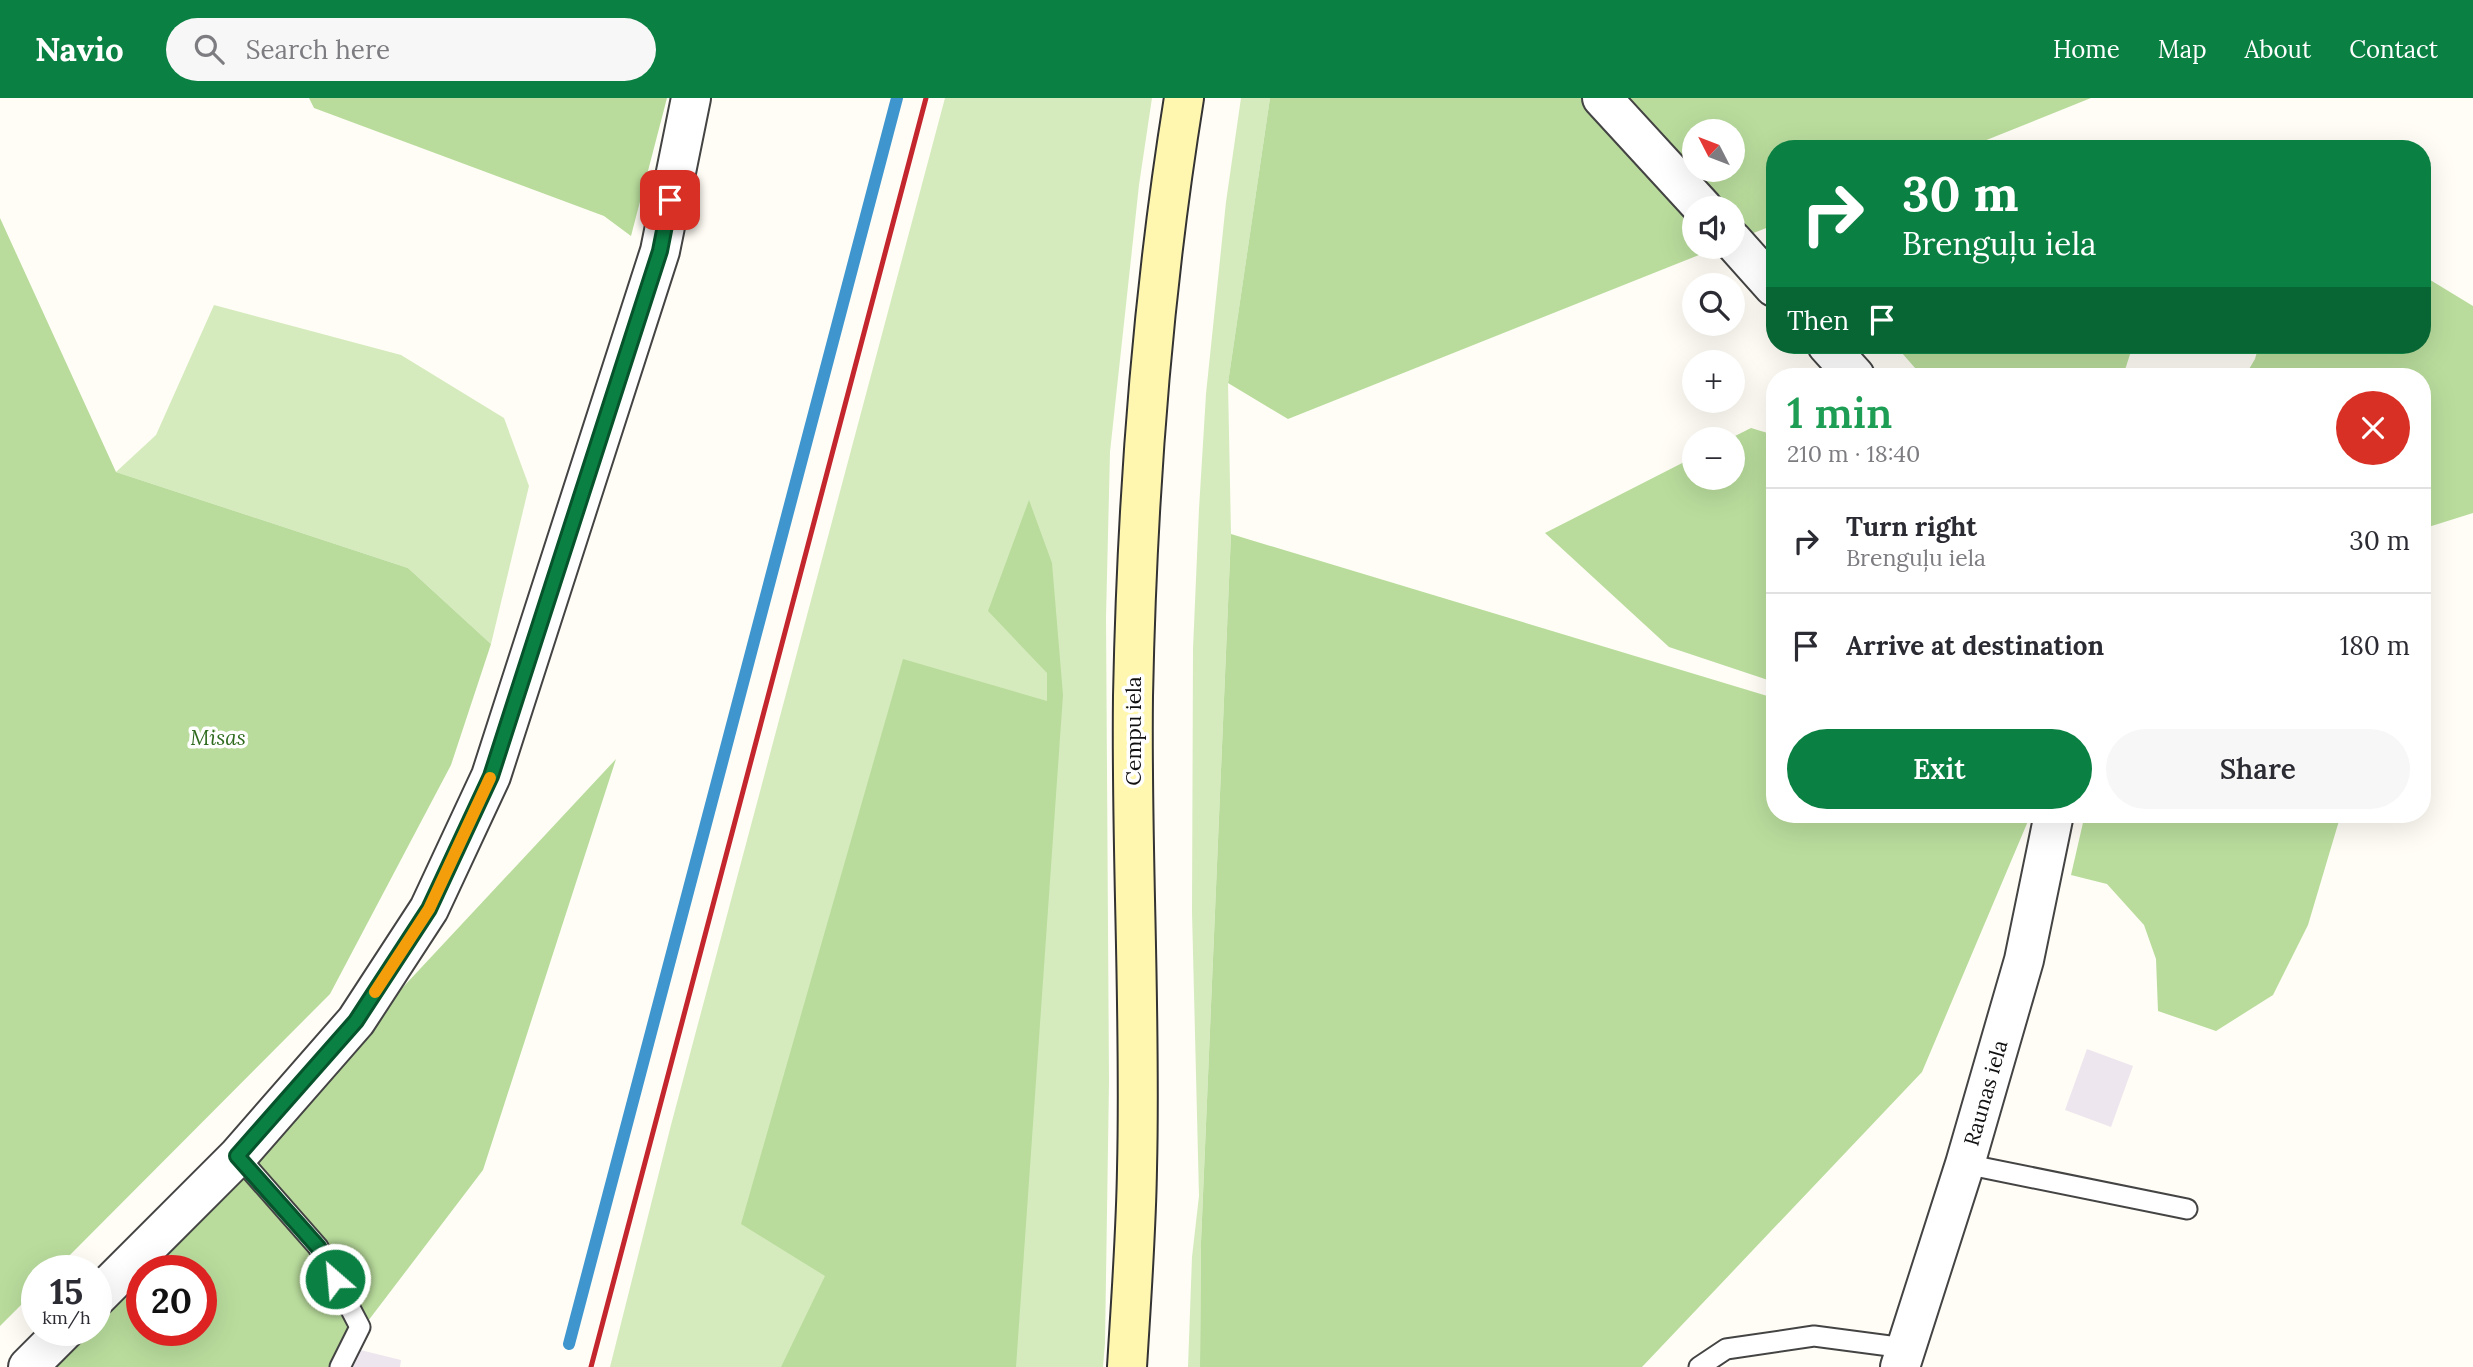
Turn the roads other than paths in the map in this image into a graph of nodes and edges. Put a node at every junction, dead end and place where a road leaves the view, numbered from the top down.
1 (691, 98) edge
2 (1184, 98) edge
3 (1602, 98) edge
4 (1692, 196) edge
5 (1745, 255) edge
6 (1766, 278) edge
7 (1835, 354) edge
8 (1848, 368) edge
9 (2052, 823) edge
10 (237, 1156) junction
11 (1965, 1164) junction
12 (2187, 1209) dead end
13 (112, 1282) edge
14 (49, 1346) edge
15 (1903, 1358) edge
16 (28, 1367) edge
17 (340, 1367) edge
18 (1127, 1367) edge
19 (1699, 1367) edge

1 - 10 street
2 - 18 main road, Cempu iela
3 - 4 street
5 - 6 street
7 - 8 street
9 - 11 street, Raunas iela
10 - 13 street
10 - 17 lane
11 - 12 lane
11 - 15 street, Raunas iela
14 - 16 street
15 - 19 lane

